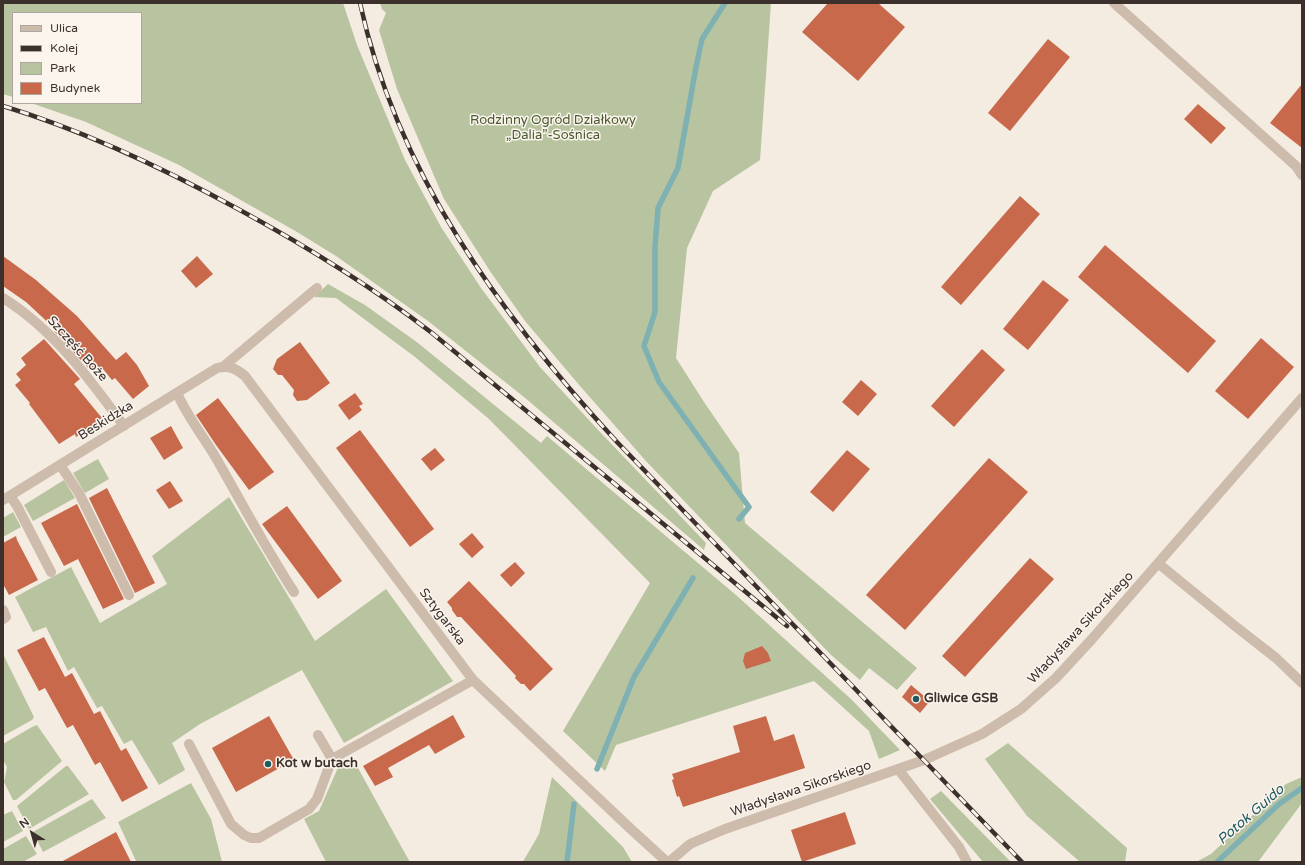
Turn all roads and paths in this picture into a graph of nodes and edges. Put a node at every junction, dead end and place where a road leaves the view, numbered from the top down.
1 (1114, 3) edge
2 (1302, 175) edge
3 (318, 288) dead end
4 (3, 298) edge
5 (224, 366) junction
6 (177, 393) junction
7 (1302, 398) edge
8 (124, 426) junction
9 (60, 465) junction
10 (6, 498) edge
11 (1158, 564) junction
12 (51, 572) dead end
13 (294, 592) dead end
14 (129, 595) dead end
15 (3, 610) edge
16 (3, 619) edge
17 (473, 680) junction
18 (1302, 683) edge
19 (318, 735) dead end
20 (189, 744) dead end
21 (332, 759) junction
22 (898, 769) junction
23 (668, 862) edge
24 (967, 862) edge

1 - 2 street
3 - 5 street, Beskidzka
4 - 8 street, Szczęść Boże
5 - 6 street, Beskidzka
5 - 17 street, Sztygarska
6 - 8 street, Beskidzka
6 - 13 street
7 - 11 street, Władysława Sikorskiego
8 - 9 street, Beskidzka
9 - 10 street, Beskidzka
9 - 14 street
10 - 12 street
11 - 18 street
11 - 22 street, Władysława Sikorskiego
15 - 16 street
17 - 21 street
17 - 23 street, Sztygarska
19 - 21 street
20 - 21 street
22 - 23 street, Władysława Sikorskiego
22 - 24 street

